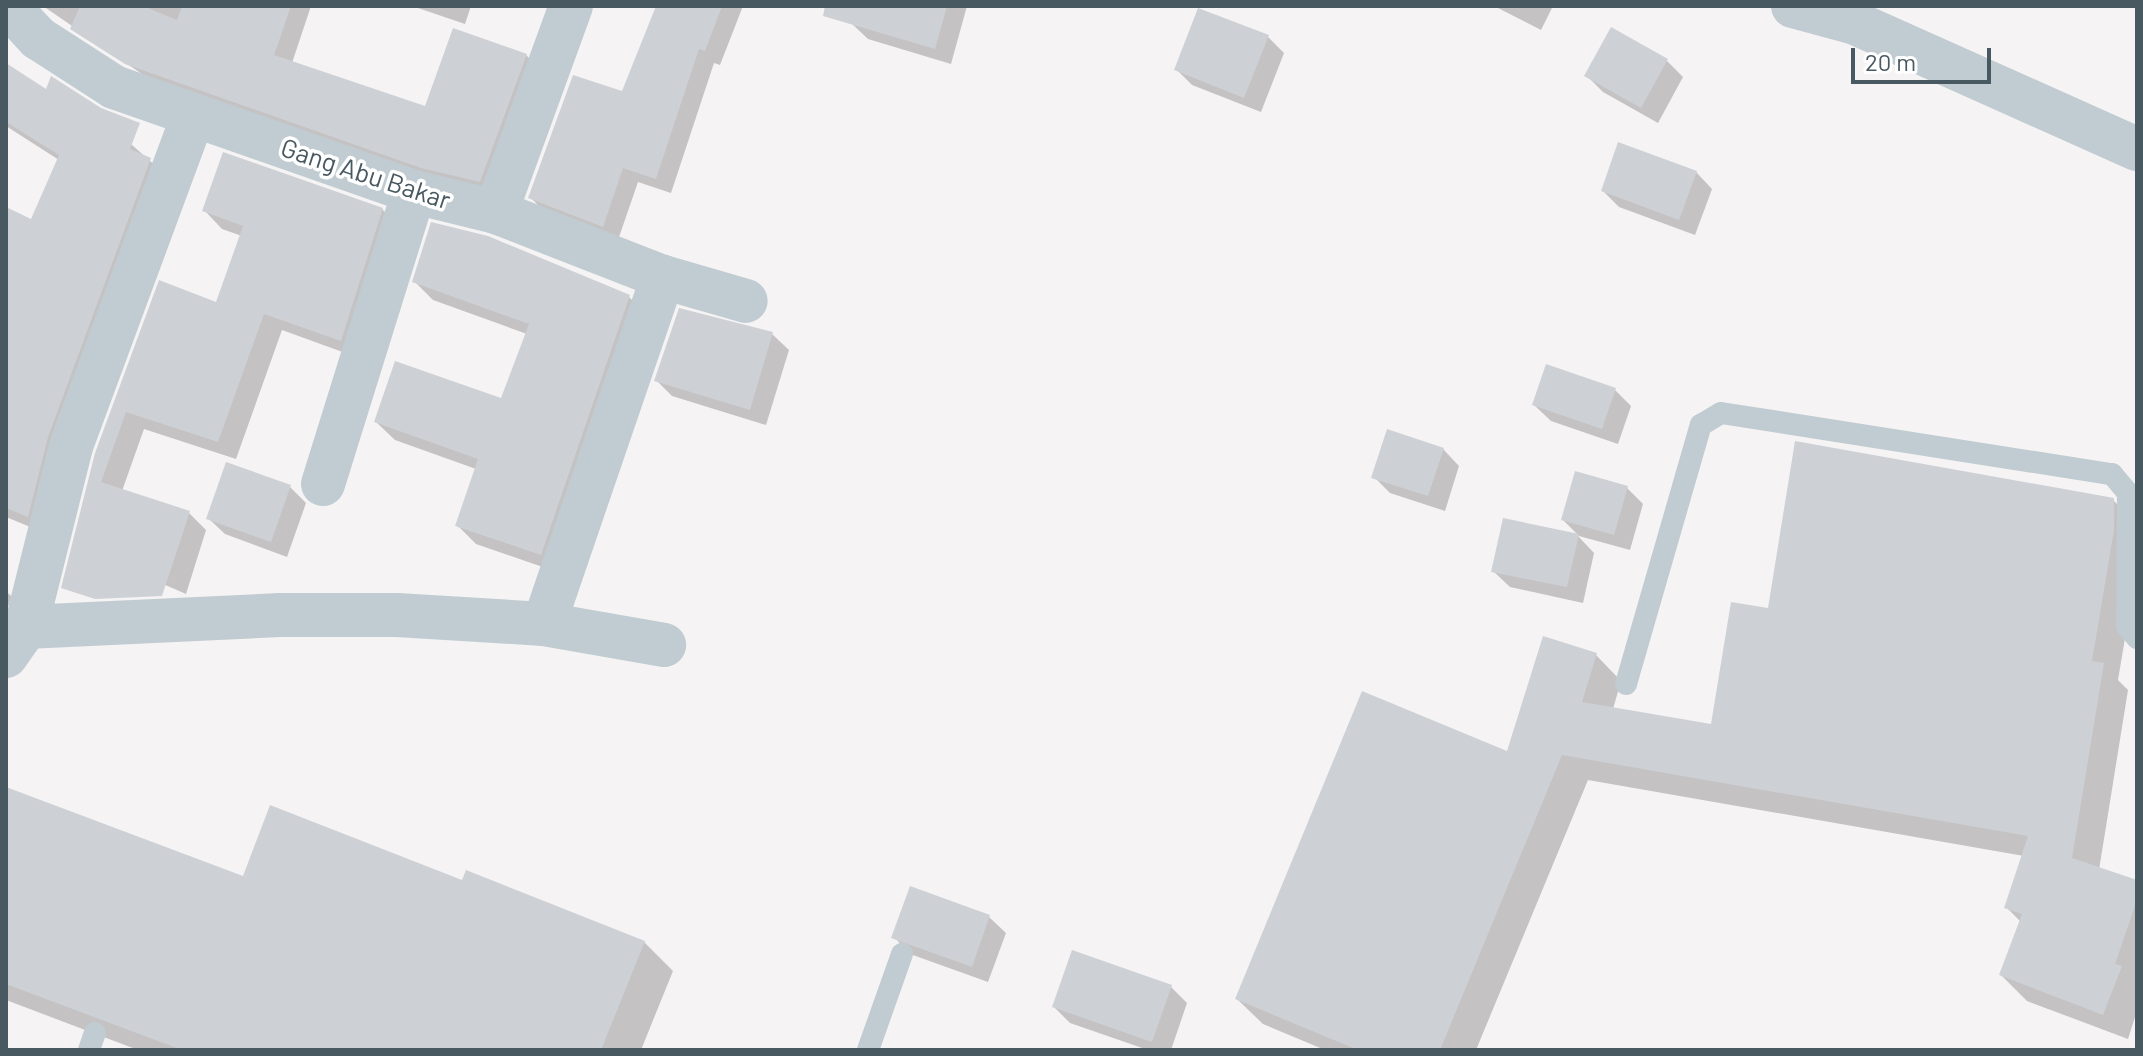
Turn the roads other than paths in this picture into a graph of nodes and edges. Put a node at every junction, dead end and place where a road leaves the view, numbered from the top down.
1 (8, 6) edge
2 (571, 6) edge
3 (1793, 6) edge
4 (44, 22) edge
5 (193, 117) junction
6 (2137, 149) edge
7 (414, 192) junction
8 (496, 212) junction
9 (663, 277) junction
10 (746, 301) dead end
11 (323, 484) dead end
12 (544, 624) junction
13 (2137, 638) edge
14 (16, 641) edge
15 (664, 645) dead end
16 (1626, 684) dead end
17 (902, 954) dead end
18 (868, 1050) edge

1 - 4 street, Gang Abu Bakar
2 - 8 street
3 - 6 street
4 - 5 street, Gang Abu Bakar
5 - 7 street, Gang Abu Bakar
5 - 14 street
7 - 8 street, Gang Abu Bakar
7 - 11 street
8 - 9 street, Gang Abu Bakar
9 - 10 street, Gang Abu Bakar
9 - 12 street
12 - 14 street
12 - 15 street
13 - 16 lane
17 - 18 lane

